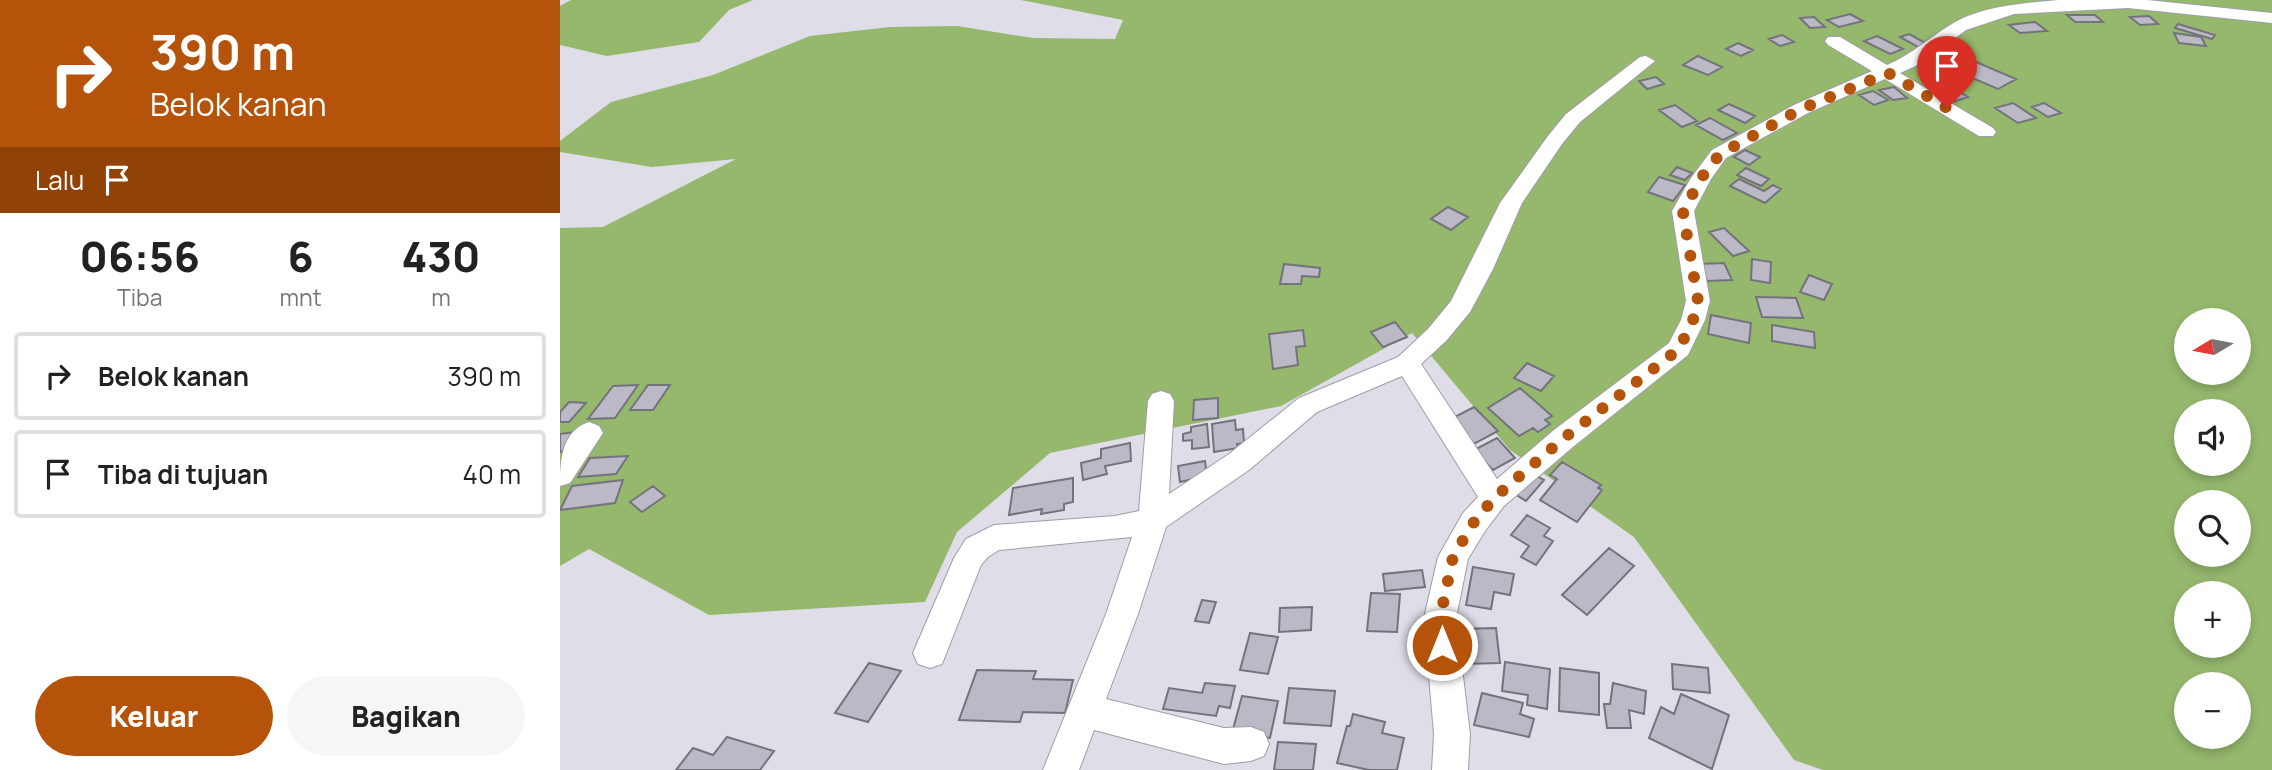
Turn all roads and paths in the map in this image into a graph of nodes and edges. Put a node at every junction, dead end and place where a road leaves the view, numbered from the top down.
1 (2272, 18) edge
2 (1834, 41) dead end
3 (1646, 61) dead end
4 (1888, 73) junction
5 (1986, 132) dead end
6 (1407, 363) junction
7 (1160, 401) dead end
8 (589, 433) dead end
9 (560, 475) edge
10 (1494, 498) junction
11 (1153, 520) junction
12 (930, 653) dead end
13 (1087, 710) junction
14 (1251, 744) dead end
15 (1061, 770) edge
16 (1450, 770) edge

1 - 4 street
2 - 4 street
3 - 6 street
4 - 5 street
4 - 10 street
6 - 10 street
6 - 11 street
7 - 11 street
8 - 9 street
10 - 16 street
11 - 12 street
11 - 13 street
13 - 14 street
13 - 15 street

